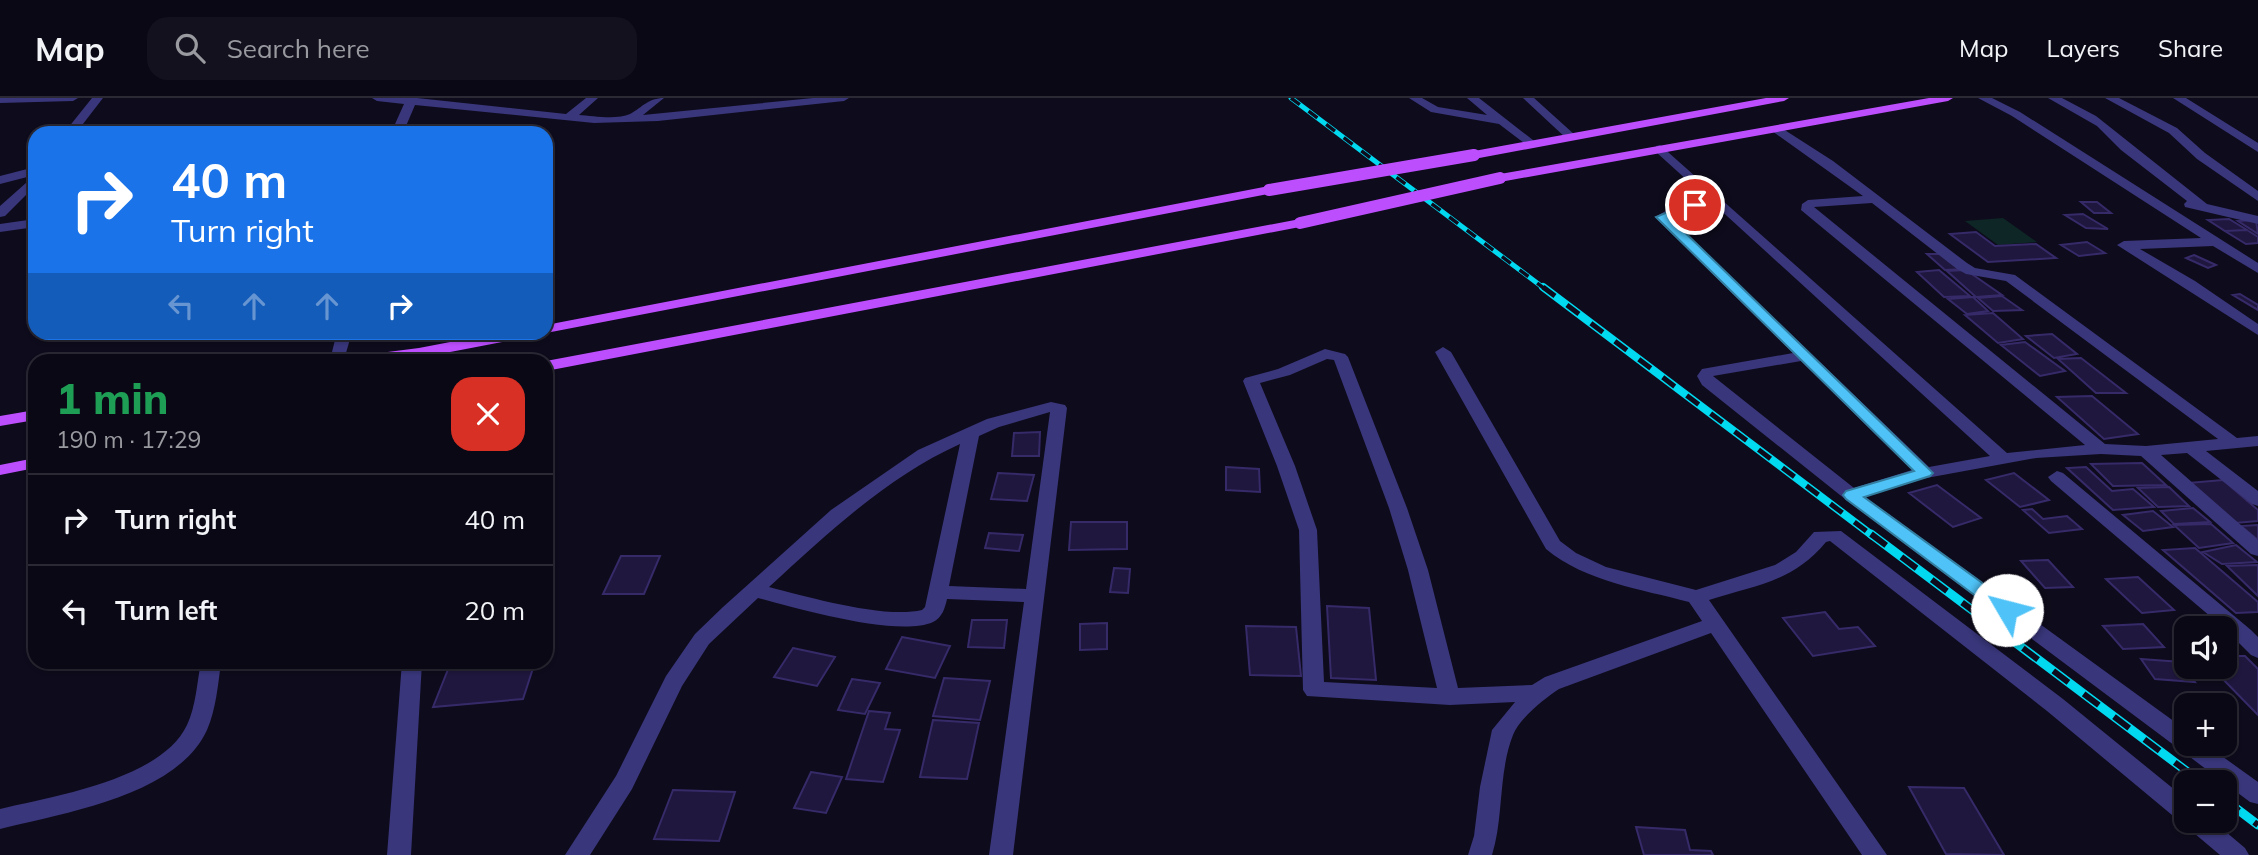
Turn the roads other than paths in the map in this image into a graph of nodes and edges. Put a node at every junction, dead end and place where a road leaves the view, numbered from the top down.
1 (73, 98) edge
2 (98, 98) edge
3 (377, 98) edge
4 (522, 98) edge
5 (593, 98) edge
6 (659, 98) edge
7 (728, 98) edge
8 (844, 98) edge
9 (1414, 98) edge
10 (1472, 98) edge
11 (1528, 98) edge
12 (1784, 98) edge
13 (1948, 98) edge
14 (1983, 98) edge
15 (2053, 98) edge
16 (2109, 98) edge
17 (2178, 98) edge
18 (412, 99) edge
19 (820, 99) edge
20 (0, 100) edge
21 (451, 101) edge
22 (503, 111) junction
23 (711, 113) junction
24 (567, 118) junction
25 (630, 119) junction
26 (1502, 121) junction
27 (76, 126) edge
28 (400, 126) edge
29 (1776, 129) junction
30 (1571, 137) junction
31 (1532, 144) junction
32 (2258, 148) edge
33 (1660, 149) junction
34 (28, 173) edge
35 (0, 180) edge
36 (28, 186) edge
37 (2146, 196) junction
38 (2258, 197) edge
39 (1875, 199) junction
40 (1718, 202) junction
41 (2202, 206) junction
42 (0, 213) edge
43 (2258, 220) edge
44 (28, 224) edge
45 (0, 228) edge
46 (2217, 242) junction
47 (2258, 269) edge
48 (553, 328) edge
49 (2258, 331) edge
50 (493, 340) edge
51 (1443, 352) dead end
52 (431, 354) edge
53 (1804, 356) junction
54 (553, 365) edge
55 (28, 416) edge
56 (0, 421) edge
57 (971, 432) junction
58 (2258, 441) edge
59 (2232, 442) junction
60 (2192, 448) junction
61 (2101, 450) junction
62 (2146, 451) junction
63 (2004, 459) junction
64 (28, 464) edge
65 (0, 470) edge
66 (1925, 473) junction
67 (2057, 477) dead end
68 (1852, 495) junction
69 (2258, 500) edge
70 (2258, 550) edge
71 (755, 590) junction
72 (939, 592) junction
73 (1036, 596) junction
74 (1696, 597) junction
75 (1715, 624) junction
76 (2258, 650) edge
77 (209, 669) edge
78 (412, 669) edge
79 (1536, 693) junction
80 (1450, 696) junction
81 (2174, 733) edge
82 (2205, 756) edge
83 (2258, 795) edge
84 (2174, 803) edge
85 (0, 819) edge
86 (2210, 833) edge
87 (399, 855) edge
88 (577, 855) edge
89 (1002, 855) edge
90 (1480, 855) edge
91 (1875, 855) edge
92 (2237, 855) edge

1 - 20 street
2 - 27 street
3 - 18 street
4 - 22 street
5 - 24 street
6 - 25 street
7 - 23 street
8 - 19 street
9 - 26 street
10 - 26 street
11 - 30 street
12 - 30 main road
13 - 29 main road
14 - 37 street
15 - 41 street
16 - 38 street
17 - 32 street
18 - 21 street
18 - 28 street
19 - 23 street
21 - 22 street
22 - 24 street
23 - 25 street
24 - 25 street
26 - 31 street
29 - 33 main road
29 - 39 street
30 - 31 main road
31 - 48 main road, bridge
33 - 40 street
33 - 54 main road, bridge
34 - 35 street
36 - 42 street
37 - 41 street
37 - 46 street
39 - 59 street
39 - 61 street
40 - 53 street
40 - 63 street
41 - 43 street
44 - 45 street
46 - 47 street
46 - 49 street
50 - 52 main road
51 - 74 street
53 - 66 street
53 - 68 street
55 - 56 main road
57 - 71 street
57 - 72 street
57 - 73 street
58 - 59 street
59 - 60 street
60 - 62 street
60 - 69 street
61 - 62 street
61 - 63 street
62 - 70 street
63 - 66 street
64 - 65 main road
66 - 68 street
67 - 76 street
68 - 81 street
71 - 72 street
71 - 88 street
72 - 73 street
73 - 89 street
74 - 75 street
74 - 84 street
75 - 79 street
75 - 91 street
77 - 85 street
78 - 87 street
79 - 80 street
79 - 90 street
80 - 80 street
82 - 83 street
86 - 92 street

